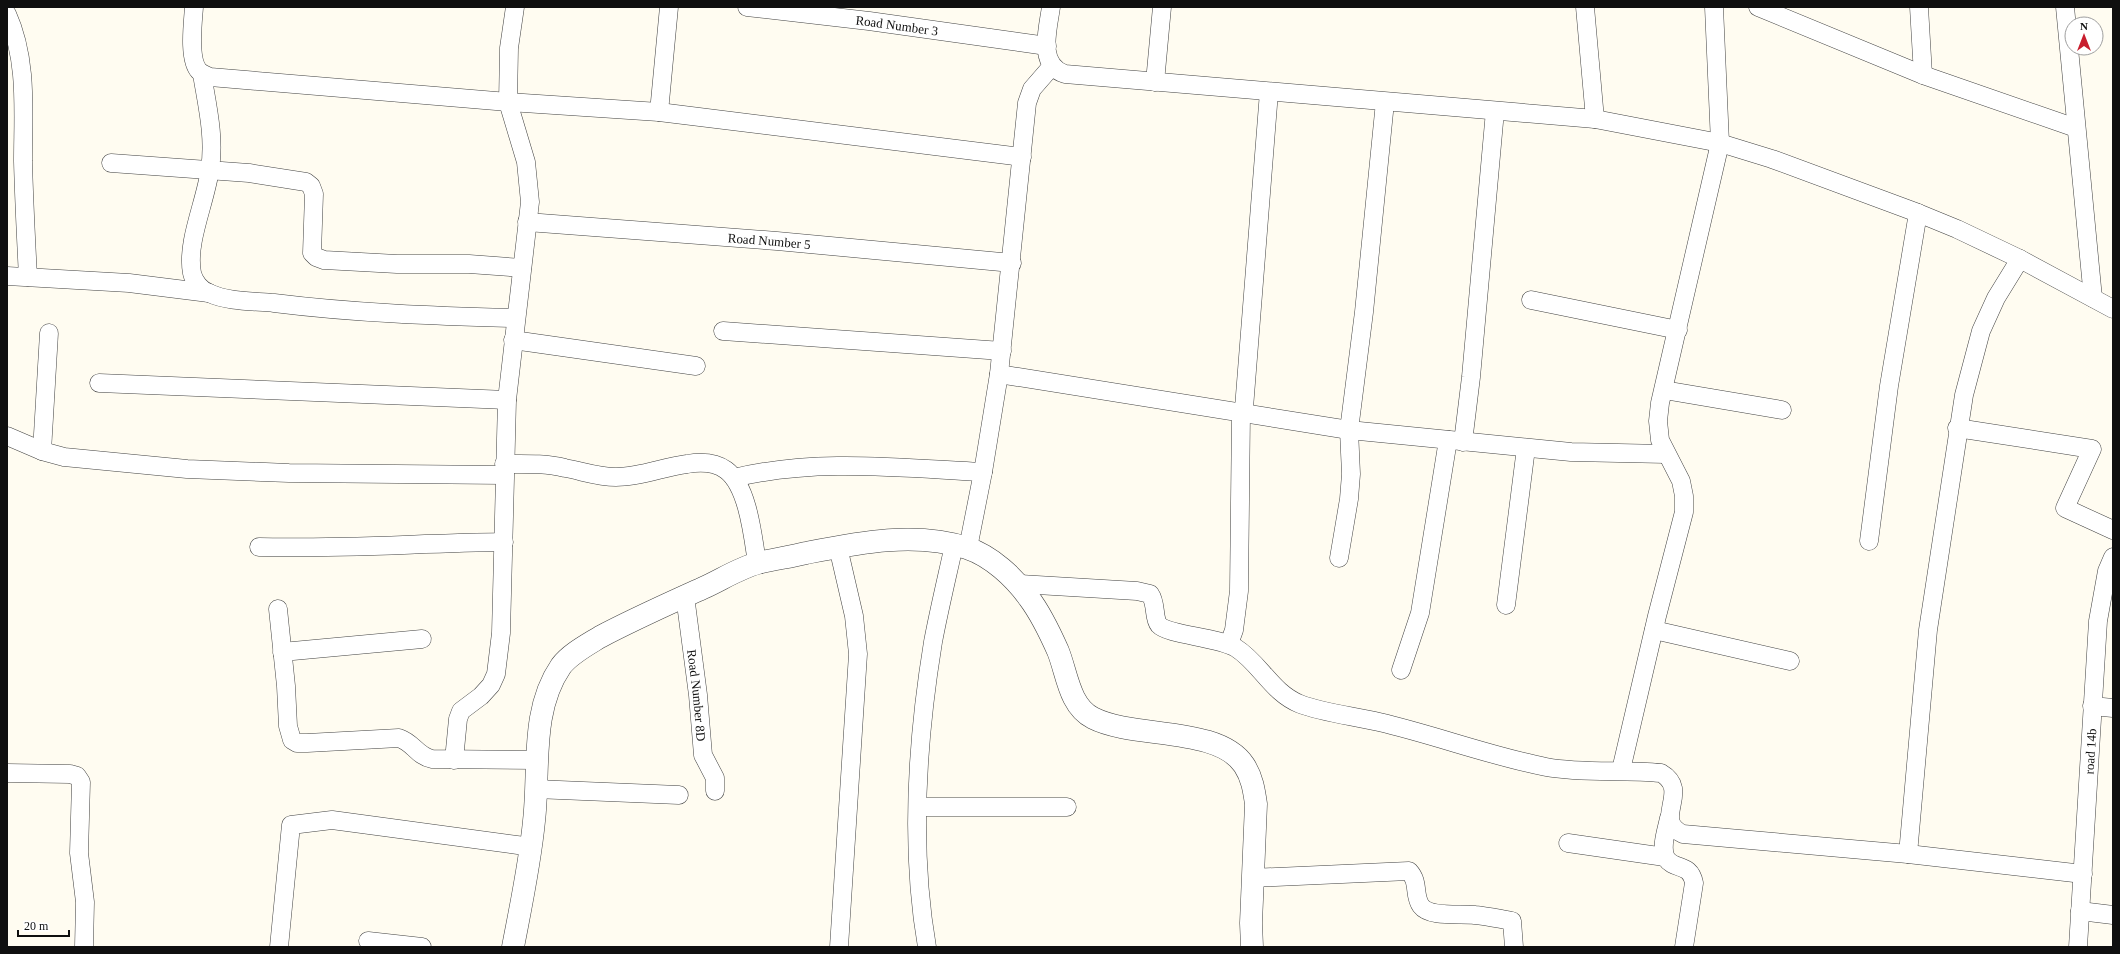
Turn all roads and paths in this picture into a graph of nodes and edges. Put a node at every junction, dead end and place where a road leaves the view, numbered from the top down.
1 (194, 7) edge
2 (515, 7) edge
3 (669, 7) edge
4 (748, 7) edge
5 (1051, 7) edge
6 (1162, 7) edge
7 (1585, 7) edge
8 (1714, 7) edge
9 (1758, 7) edge
10 (1918, 7) edge
11 (2065, 7) edge
12 (795, 9) edge
13 (9, 22) edge
14 (1047, 46) junction
15 (1052, 66) junction
16 (202, 74) junction
17 (1923, 74) junction
18 (1155, 82) junction
19 (1269, 92) junction
20 (508, 102) junction
21 (1385, 102) junction
22 (659, 112) junction
23 (1495, 112) junction
24 (1595, 119) junction
25 (2076, 128) junction
26 (1720, 143) junction
27 (1022, 157) junction
28 (111, 163) dead end
29 (210, 170) junction
30 (1918, 213) junction
31 (527, 222) junction
32 (2020, 259) junction
33 (1012, 263) junction
34 (522, 268) junction
35 (7, 276) edge
36 (28, 277) junction
37 (209, 293) junction
38 (2093, 298) junction
39 (1531, 300) dead end
40 (2113, 309) edge
41 (515, 318) junction
42 (1678, 330) junction
43 (723, 331) dead end
44 (49, 333) dead end
45 (513, 340) junction
46 (1002, 351) junction
47 (696, 366) dead end
48 (999, 374) junction
49 (99, 383) dead end
50 (1664, 390) junction
51 (507, 400) junction
52 (1782, 410) dead end
53 (1242, 412) junction
54 (1957, 428) junction
55 (1349, 430) junction
56 (7, 436) edge
57 (1456, 441) junction
58 (1526, 448) junction
59 (42, 451) junction
60 (1666, 454) junction
61 (504, 469) junction
62 (983, 472) junction
63 (734, 478) junction
64 (2113, 530) edge
65 (1869, 541) dead end
66 (504, 542) junction
67 (961, 546) junction
68 (259, 547) dead end
69 (838, 547) junction
70 (2113, 557) edge
71 (1339, 558) dead end
72 (757, 563) junction
73 (1020, 584) junction
74 (685, 596) junction
75 (1506, 605) dead end
76 (278, 609) dead end
77 (1654, 630) junction
78 (422, 639) dead end
79 (1229, 644) junction
80 (282, 652) junction
81 (1790, 661) dead end
82 (1401, 670) dead end
83 (2092, 706) junction
84 (2113, 708) edge
85 (454, 760) junction
86 (537, 760) junction
87 (1621, 770) junction
88 (7, 773) edge
89 (535, 789) junction
90 (715, 791) dead end
91 (679, 795) dead end
92 (918, 807) junction
93 (1067, 807) dead end
94 (1669, 818) junction
95 (1568, 843) dead end
96 (532, 847) junction
97 (1908, 854) junction
98 (1665, 857) junction
99 (2083, 874) junction
100 (1252, 878) junction
101 (2080, 910) junction
102 (2113, 915) edge
103 (368, 941) dead end
104 (84, 947) edge
105 (279, 947) edge
106 (422, 947) edge
107 (513, 947) edge
108 (839, 947) edge
109 (927, 947) edge
110 (1252, 947) edge
111 (1514, 947) edge
112 (1684, 947) edge
113 (2078, 947) edge

1 - 16 street
2 - 20 street
3 - 22 street
4 - 12 street, Road Number 3
5 - 14 street
6 - 18 street
7 - 24 street
8 - 26 street
9 - 17 street
10 - 17 street
11 - 25 street
12 - 14 street, Road Number 3
13 - 36 street
14 - 15 street
15 - 18 street
15 - 27 street
16 - 20 street
16 - 29 street
17 - 25 street
18 - 19 street
19 - 21 street
19 - 53 street
20 - 22 street
20 - 31 street
21 - 23 street
21 - 55 street
22 - 27 street
23 - 24 street
23 - 57 street
24 - 26 street
25 - 38 street
26 - 30 street
26 - 42 street
27 - 33 street
28 - 29 street
29 - 34 street
29 - 37 street
30 - 32 street
30 - 65 street
31 - 33 street, Road Number 5
31 - 34 street
32 - 38 street
32 - 54 street
33 - 46 street
34 - 41 street
35 - 36 street
36 - 37 street
37 - 41 street
38 - 40 street
39 - 42 street
41 - 45 street
42 - 50 street
43 - 46 street
44 - 59 street
45 - 47 street
45 - 51 street
46 - 48 street
48 - 53 street
48 - 62 street
49 - 51 street
50 - 52 street
50 - 60 street
51 - 61 street
53 - 55 street
53 - 79 street
54 - 64 street
54 - 97 street
55 - 57 street
55 - 71 street
56 - 59 street
57 - 58 street
57 - 82 street
58 - 60 street
58 - 75 street
59 - 61 street
60 - 77 street
61 - 63 street
61 - 66 street
62 - 63 street
62 - 67 street
63 - 72 street
66 - 68 street
66 - 85 street
67 - 69 street
67 - 73 street
67 - 92 street
69 - 72 street
69 - 108 street
70 - 83 street, road 14b
72 - 74 street
73 - 79 street
73 - 100 street
74 - 86 street
74 - 90 street, Road Number 8D
76 - 80 street
77 - 81 street
77 - 87 street
78 - 80 street
79 - 87 street
80 - 85 street
83 - 84 street
83 - 99 street, road 14b
85 - 86 street
86 - 89 street
87 - 94 street
88 - 104 street
89 - 91 street
89 - 96 street
92 - 93 street
92 - 109 street
94 - 97 street
94 - 98 street
95 - 98 street
96 - 105 street
96 - 107 street
97 - 99 street
98 - 112 street
99 - 101 street, road 14b
100 - 110 street
100 - 111 street
101 - 102 street
101 - 113 street, road 14b
103 - 106 street

